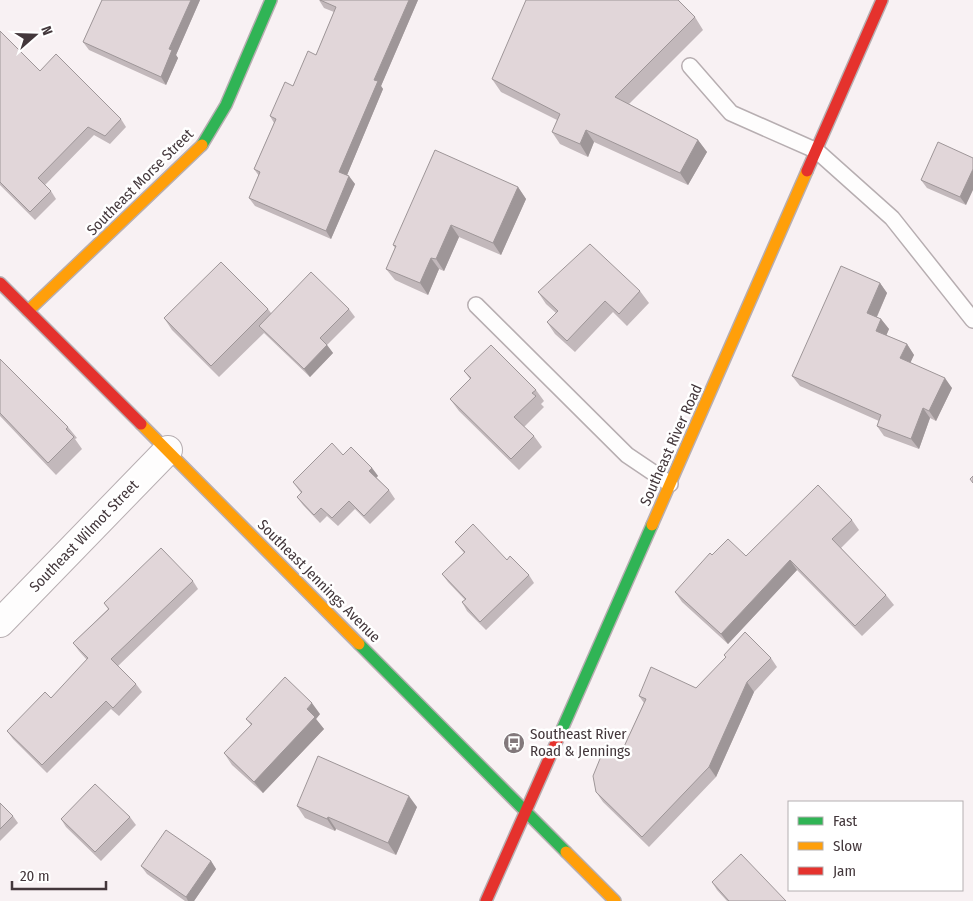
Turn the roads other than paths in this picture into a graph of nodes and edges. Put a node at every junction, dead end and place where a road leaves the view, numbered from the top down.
1 (271, 0) edge
2 (882, 0) edge
3 (690, 66) dead end
4 (817, 151) junction
5 (0, 283) edge
6 (476, 305) dead end
7 (28, 311) junction
8 (973, 320) edge
9 (168, 450) junction
10 (670, 484) junction
11 (0, 623) edge
12 (526, 811) junction
13 (486, 901) edge
14 (615, 901) edge

1 - 7 street, Southeast Morse Street
2 - 4 street, Southeast River Road
3 - 4 lane
4 - 8 lane
4 - 10 street, Southeast River Road
5 - 7 street, Southeast Jennings Avenue
6 - 10 lane
7 - 9 street, Southeast Jennings Avenue
9 - 11 street, Southeast Wilmot Street
9 - 12 street, Southeast Jennings Avenue
10 - 12 street, Southeast River Road
12 - 13 street, Southeast River Road
12 - 14 street, Southeast Jennings Avenue

